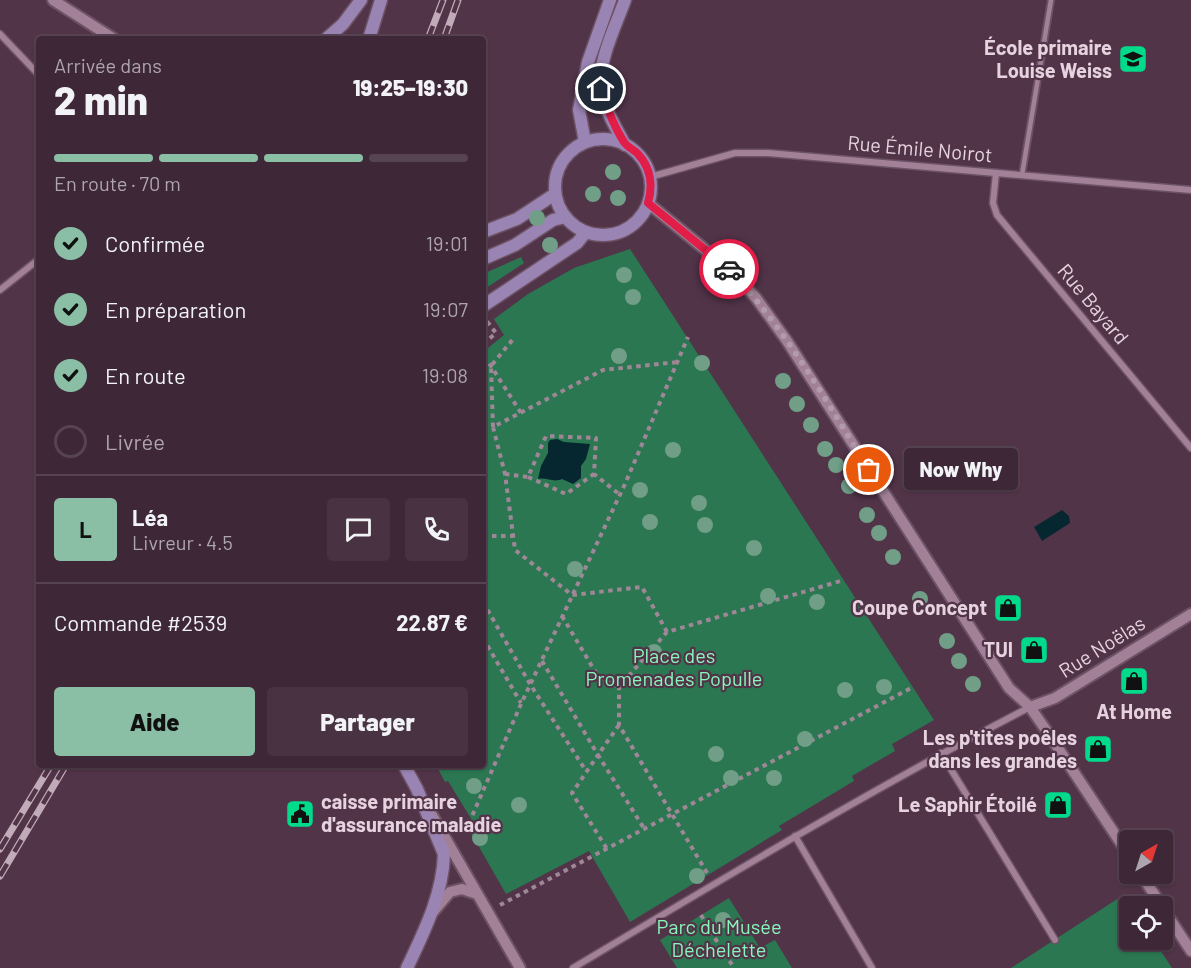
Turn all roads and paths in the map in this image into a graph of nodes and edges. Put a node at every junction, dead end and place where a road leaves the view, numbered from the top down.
1 (53, 0) edge
2 (361, 0) edge
3 (383, 0) edge
4 (610, 0) edge
5 (625, 0) edge
6 (1051, 0) edge
7 (0, 34) edge
8 (371, 34) edge
9 (109, 36) edge
10 (329, 36) edge
11 (36, 72) edge
12 (585, 142) junction
13 (625, 145) junction
14 (996, 173) junction
15 (1022, 175) junction
16 (650, 177) junction
17 (1191, 190) edge
18 (555, 194) junction
19 (648, 203) junction
20 (565, 217) junction
21 (486, 231) edge
22 (586, 232) junction
23 (486, 258) edge
24 (36, 261) edge
25 (0, 290) edge
26 (486, 304) edge
27 (486, 321) edge
28 (514, 338) dead end
29 (688, 338) dead end
30 (486, 341) edge
31 (486, 360) edge
32 (678, 362) junction
33 (491, 366) junction
34 (486, 370) edge
35 (520, 413) junction
36 (493, 427) junction
37 (1191, 448) edge
38 (505, 474) junction
39 (594, 474) junction
40 (528, 477) junction
41 (620, 494) junction
42 (486, 536) edge
43 (513, 536) junction
44 (844, 580) dead end
45 (572, 595) junction
46 (486, 607) edge
47 (1191, 614) edge
48 (562, 616) junction
49 (667, 632) junction
50 (486, 643) edge
51 (542, 661) junction
52 (530, 684) junction
53 (619, 687) junction
54 (913, 687) dead end
55 (521, 704) junction
56 (1030, 707) junction
57 (619, 725) junction
58 (940, 753) junction
59 (598, 755) junction
60 (406, 768) edge
61 (586, 771) junction
62 (417, 789) junction
63 (671, 815) junction
64 (461, 828) dead end
65 (645, 830) junction
66 (795, 836) junction
67 (1119, 840) edge
68 (607, 849) junction
69 (713, 884) junction
70 (477, 894) junction
71 (487, 910) junction
72 (431, 915) junction
73 (700, 915) dead end
74 (1173, 924) edge
75 (1055, 940) dead end
76 (1191, 951) edge
77 (407, 968) edge
78 (520, 968) edge
79 (573, 968) edge
80 (735, 968) edge
81 (873, 968) edge

1 - 9 street
2 - 10 main road
3 - 8 main road
4 - 12 main road
5 - 13 main road
6 - 15 lane
7 - 11 street
12 - 13 main road
12 - 18 main road
13 - 16 main road
14 - 15 street, Rue Émile Noirot
14 - 16 street, Rue Émile Noirot
14 - 37 street, Rue Bayard
15 - 17 street, Rue Émile Noirot
16 - 19 main road
18 - 20 main road
18 - 21 main road
19 - 22 main road
19 - 56 street
20 - 22 main road
20 - 23 main road
22 - 26 main road
24 - 25 street
27 - 30 path
28 - 33 path
29 - 32 path
31 - 33 path
32 - 35 path
32 - 41 path
33 - 34 path
33 - 35 path
33 - 36 path
35 - 36 path
36 - 38 path
38 - 40 path
38 - 43 path
39 - 40 path
39 - 40 path
39 - 41 path
41 - 45 path
42 - 43 path
43 - 45 path
44 - 49 path
45 - 48 path
45 - 49 path
46 - 52 path
47 - 56 street, Rue Noëlas
48 - 51 path
48 - 53 path
49 - 53 path
50 - 55 path
51 - 52 path
51 - 59 path
52 - 55 path
52 - 61 path
53 - 57 path
54 - 63 path
55 - 64 path
56 - 58 street
56 - 67 street
57 - 59 path
57 - 63 path
58 - 66 street
58 - 75 street
59 - 61 path
59 - 65 path
60 - 62 main road
61 - 68 path
62 - 70 street
62 - 72 main road
63 - 65 path
63 - 69 path
65 - 68 path
66 - 69 street
66 - 81 street
68 - 71 path
69 - 79 street
70 - 71 street
70 - 72 street
71 - 78 street
72 - 77 main road
73 - 80 path
74 - 76 street

